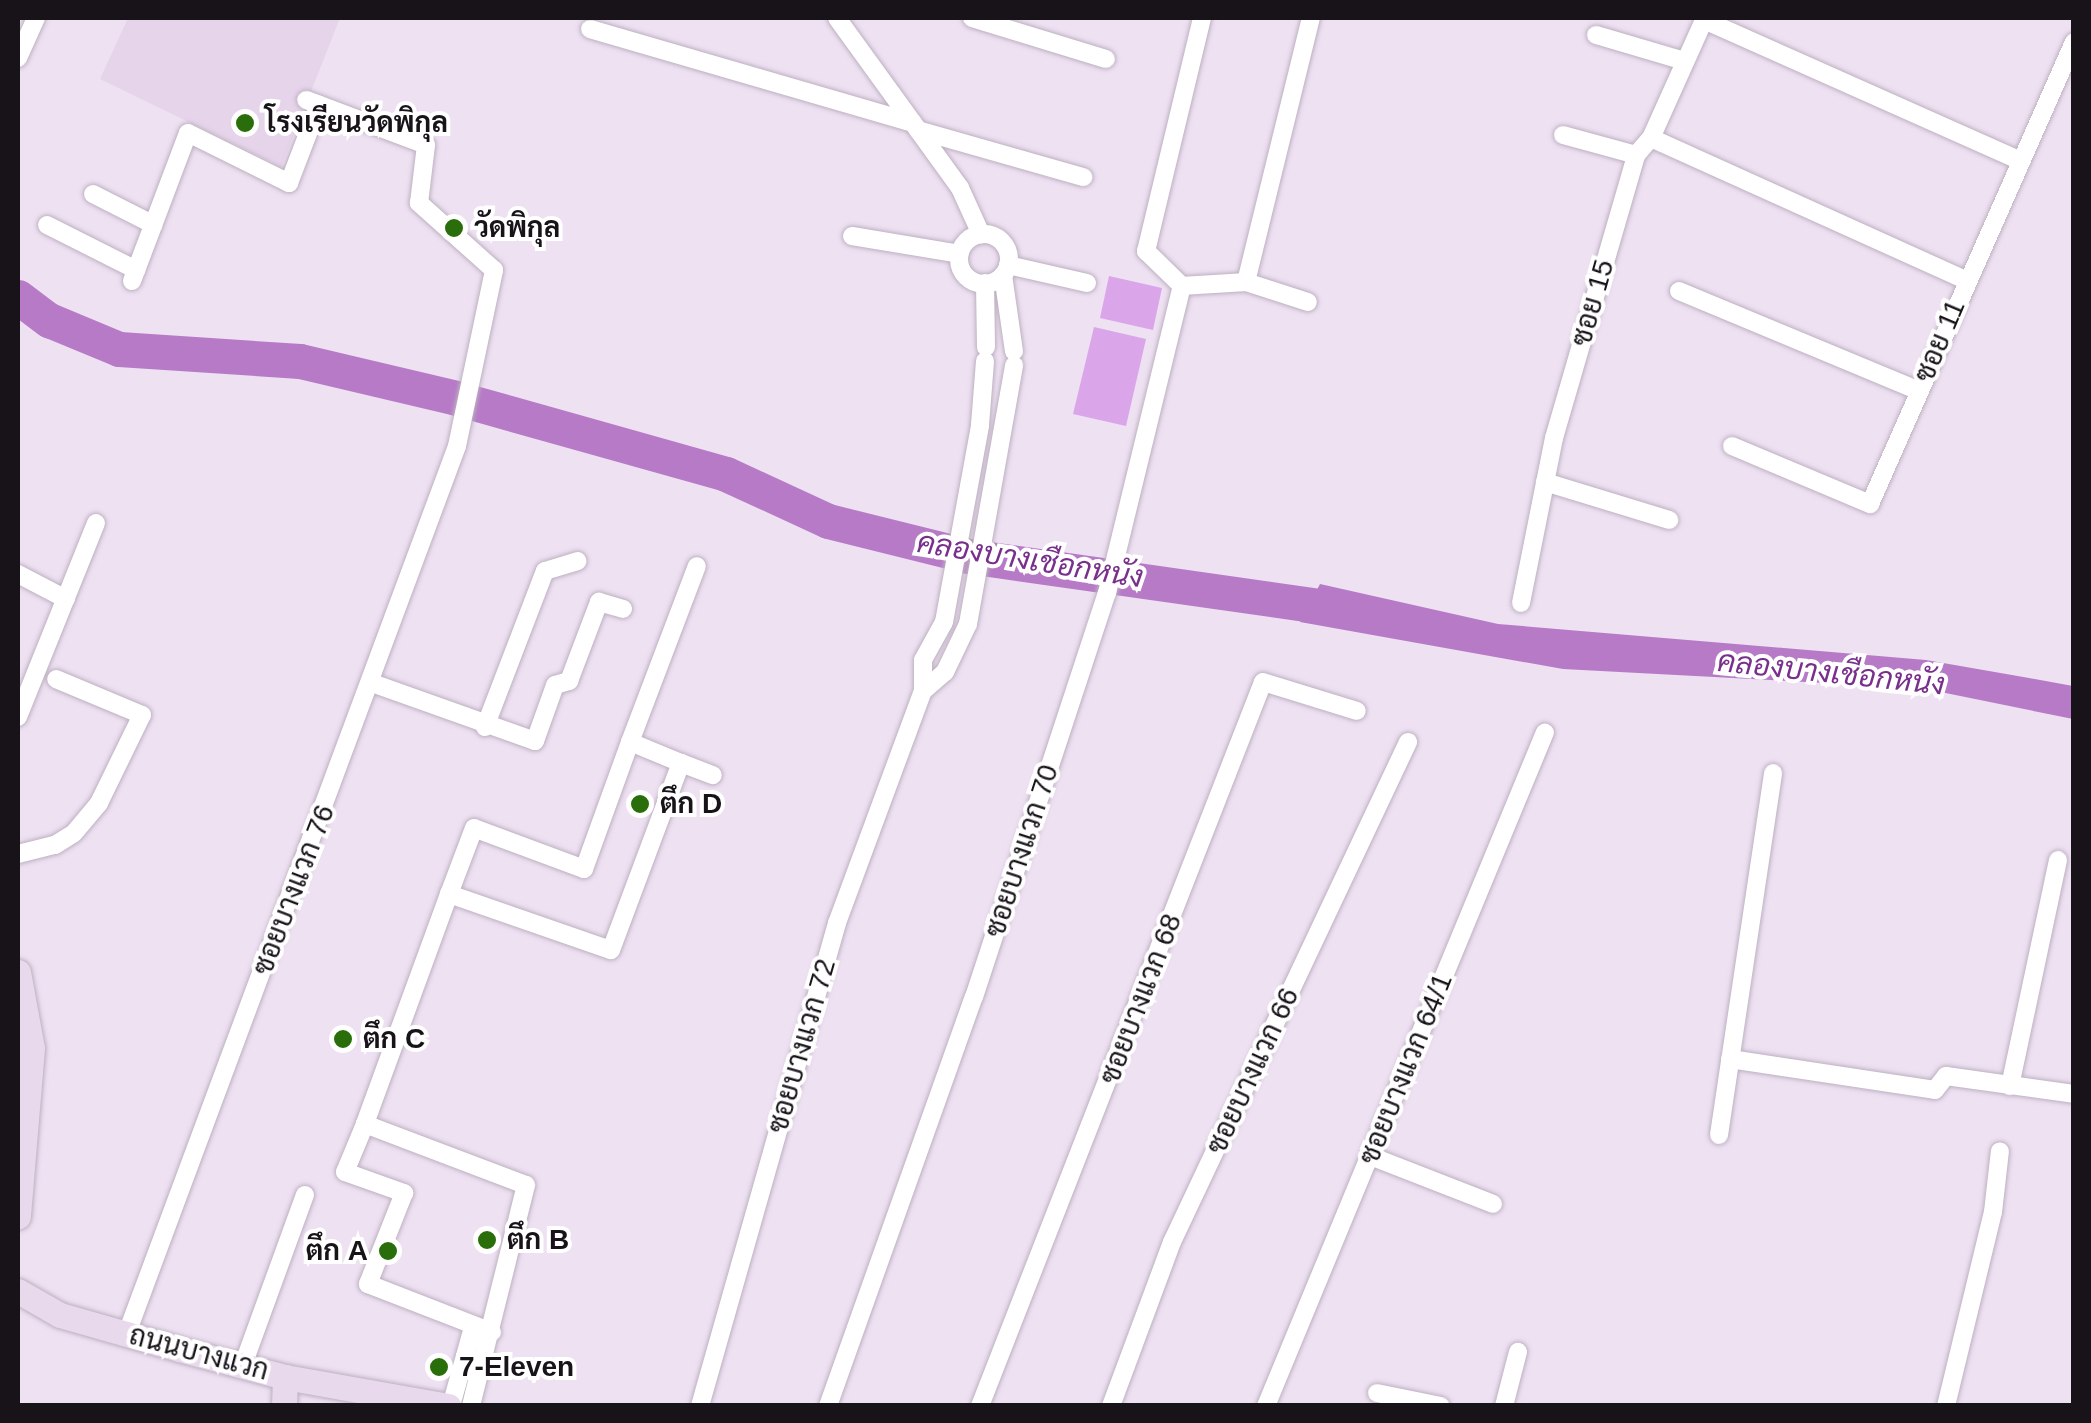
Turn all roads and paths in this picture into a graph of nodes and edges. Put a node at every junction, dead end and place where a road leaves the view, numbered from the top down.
1 (36, 18) edge
2 (837, 18) edge
3 (972, 18) edge
4 (1202, 18) edge
5 (1311, 18) edge
6 (1704, 19) edge
7 (590, 29) dead end
8 (1596, 35) dead end
9 (2074, 42) edge
10 (18, 58) edge
11 (1106, 59) dead end
12 (1681, 60) junction
13 (2068, 73) edge
14 (915, 126) junction
15 (1563, 135) dead end
16 (1651, 138) junction
17 (1636, 155) junction
18 (2018, 160) junction
19 (1083, 177) dead end
20 (93, 194) dead end
21 (47, 225) dead end
22 (154, 225) junction
23 (981, 234) junction
24 (852, 236) dead end
25 (960, 254) junction
26 (999, 274) junction
27 (1966, 280) junction
28 (1246, 282) junction
29 (1087, 283) dead end
30 (1182, 286) junction
31 (1678, 291) dead end
32 (1308, 302) dead end
33 (1918, 391) junction
34 (1732, 446) dead end
35 (1544, 482) junction
36 (1669, 520) dead end
37 (96, 523) dead end
38 (577, 562) dead end
39 (697, 566) dead end
40 (18, 574) edge
41 (66, 599) junction
42 (1520, 603) dead end
43 (623, 609) dead end
44 (56, 679) dead end
45 (372, 683) junction
46 (923, 691) junction
47 (1357, 711) dead end
48 (18, 717) edge
49 (485, 728) junction
50 (1546, 732) dead end
51 (630, 742) junction
52 (1408, 742) dead end
53 (1773, 773) dead end
54 (18, 854) edge
55 (2058, 860) dead end
56 (449, 894) junction
57 (18, 972) edge
58 (1730, 1059) junction
59 (2010, 1086) junction
60 (2074, 1094) edge
61 (364, 1124) junction
62 (1719, 1135) dead end
63 (2000, 1151) dead end
64 (1370, 1156) junction
65 (305, 1196) dead end
66 (18, 1204) edge
67 (1492, 1204) dead end
68 (18, 1291) edge
69 (472, 1326) junction
70 (492, 1332) junction
71 (127, 1333) junction
72 (1518, 1352) dead end
73 (243, 1365) junction
74 (286, 1376) junction
75 (1377, 1393) dead end
76 (284, 1406) edge
77 (449, 1406) edge
78 (471, 1406) edge
79 (700, 1406) edge
80 (828, 1406) edge
81 (980, 1406) edge
82 (1111, 1406) edge
83 (1266, 1406) edge
84 (1441, 1406) edge
85 (1504, 1406) edge
86 (1946, 1406) edge

1 - 10 street
2 - 14 street
3 - 11 street
4 - 30 street
5 - 28 street
6 - 12 street, ซอย 15
6 - 18 street
7 - 14 street
8 - 12 street
9 - 13 street, ซอย 11
12 - 16 street, ซอย 15
13 - 18 street, ซอย 11
14 - 19 street
14 - 23 street
15 - 17 street
16 - 17 street, ซอย 15
16 - 27 street
17 - 35 street, ซอย 15
18 - 27 street, ซอย 11
20 - 22 street
21 - 22 street
22 - 45 street, ซอยบางแวก 76
23 - 25 street
23 - 26 street
24 - 25 street
25 - 26 street
26 - 29 street
26 - 46 street
26 - 46 street
27 - 33 street, ซอย 11
28 - 30 street
28 - 32 street
30 - 80 street, ซอยบางแวก 70
31 - 33 street
33 - 34 street, ซอย 11
35 - 36 street
35 - 42 street, ซอย 15
37 - 41 street
38 - 49 street
39 - 51 street
40 - 41 street
41 - 48 street
43 - 49 street
44 - 54 street
45 - 49 street
45 - 71 street, ซอยบางแวก 76
46 - 79 street, ซอยบางแวก 72
47 - 81 street, ซอยบางแวก 68
50 - 64 street, ซอยบางแวก 64/1
51 - 56 street
51 - 56 street
52 - 82 street, ซอยบางแวก 66
53 - 58 street
55 - 59 street
56 - 61 street
57 - 66 main road
58 - 59 street
58 - 62 street
59 - 60 street
61 - 69 street
61 - 70 street
63 - 86 street
64 - 67 street
64 - 83 street, ซอยบางแวก 64/1
65 - 73 street
68 - 71 main road, ถนนบางแวก
69 - 70 street
69 - 77 street
70 - 78 street
71 - 73 main road, ถนนบางแวก
72 - 85 street
73 - 74 main road, ถนนบางแวก
74 - 76 main road
74 - 77 main road, ถนนบางแวก
75 - 84 street

